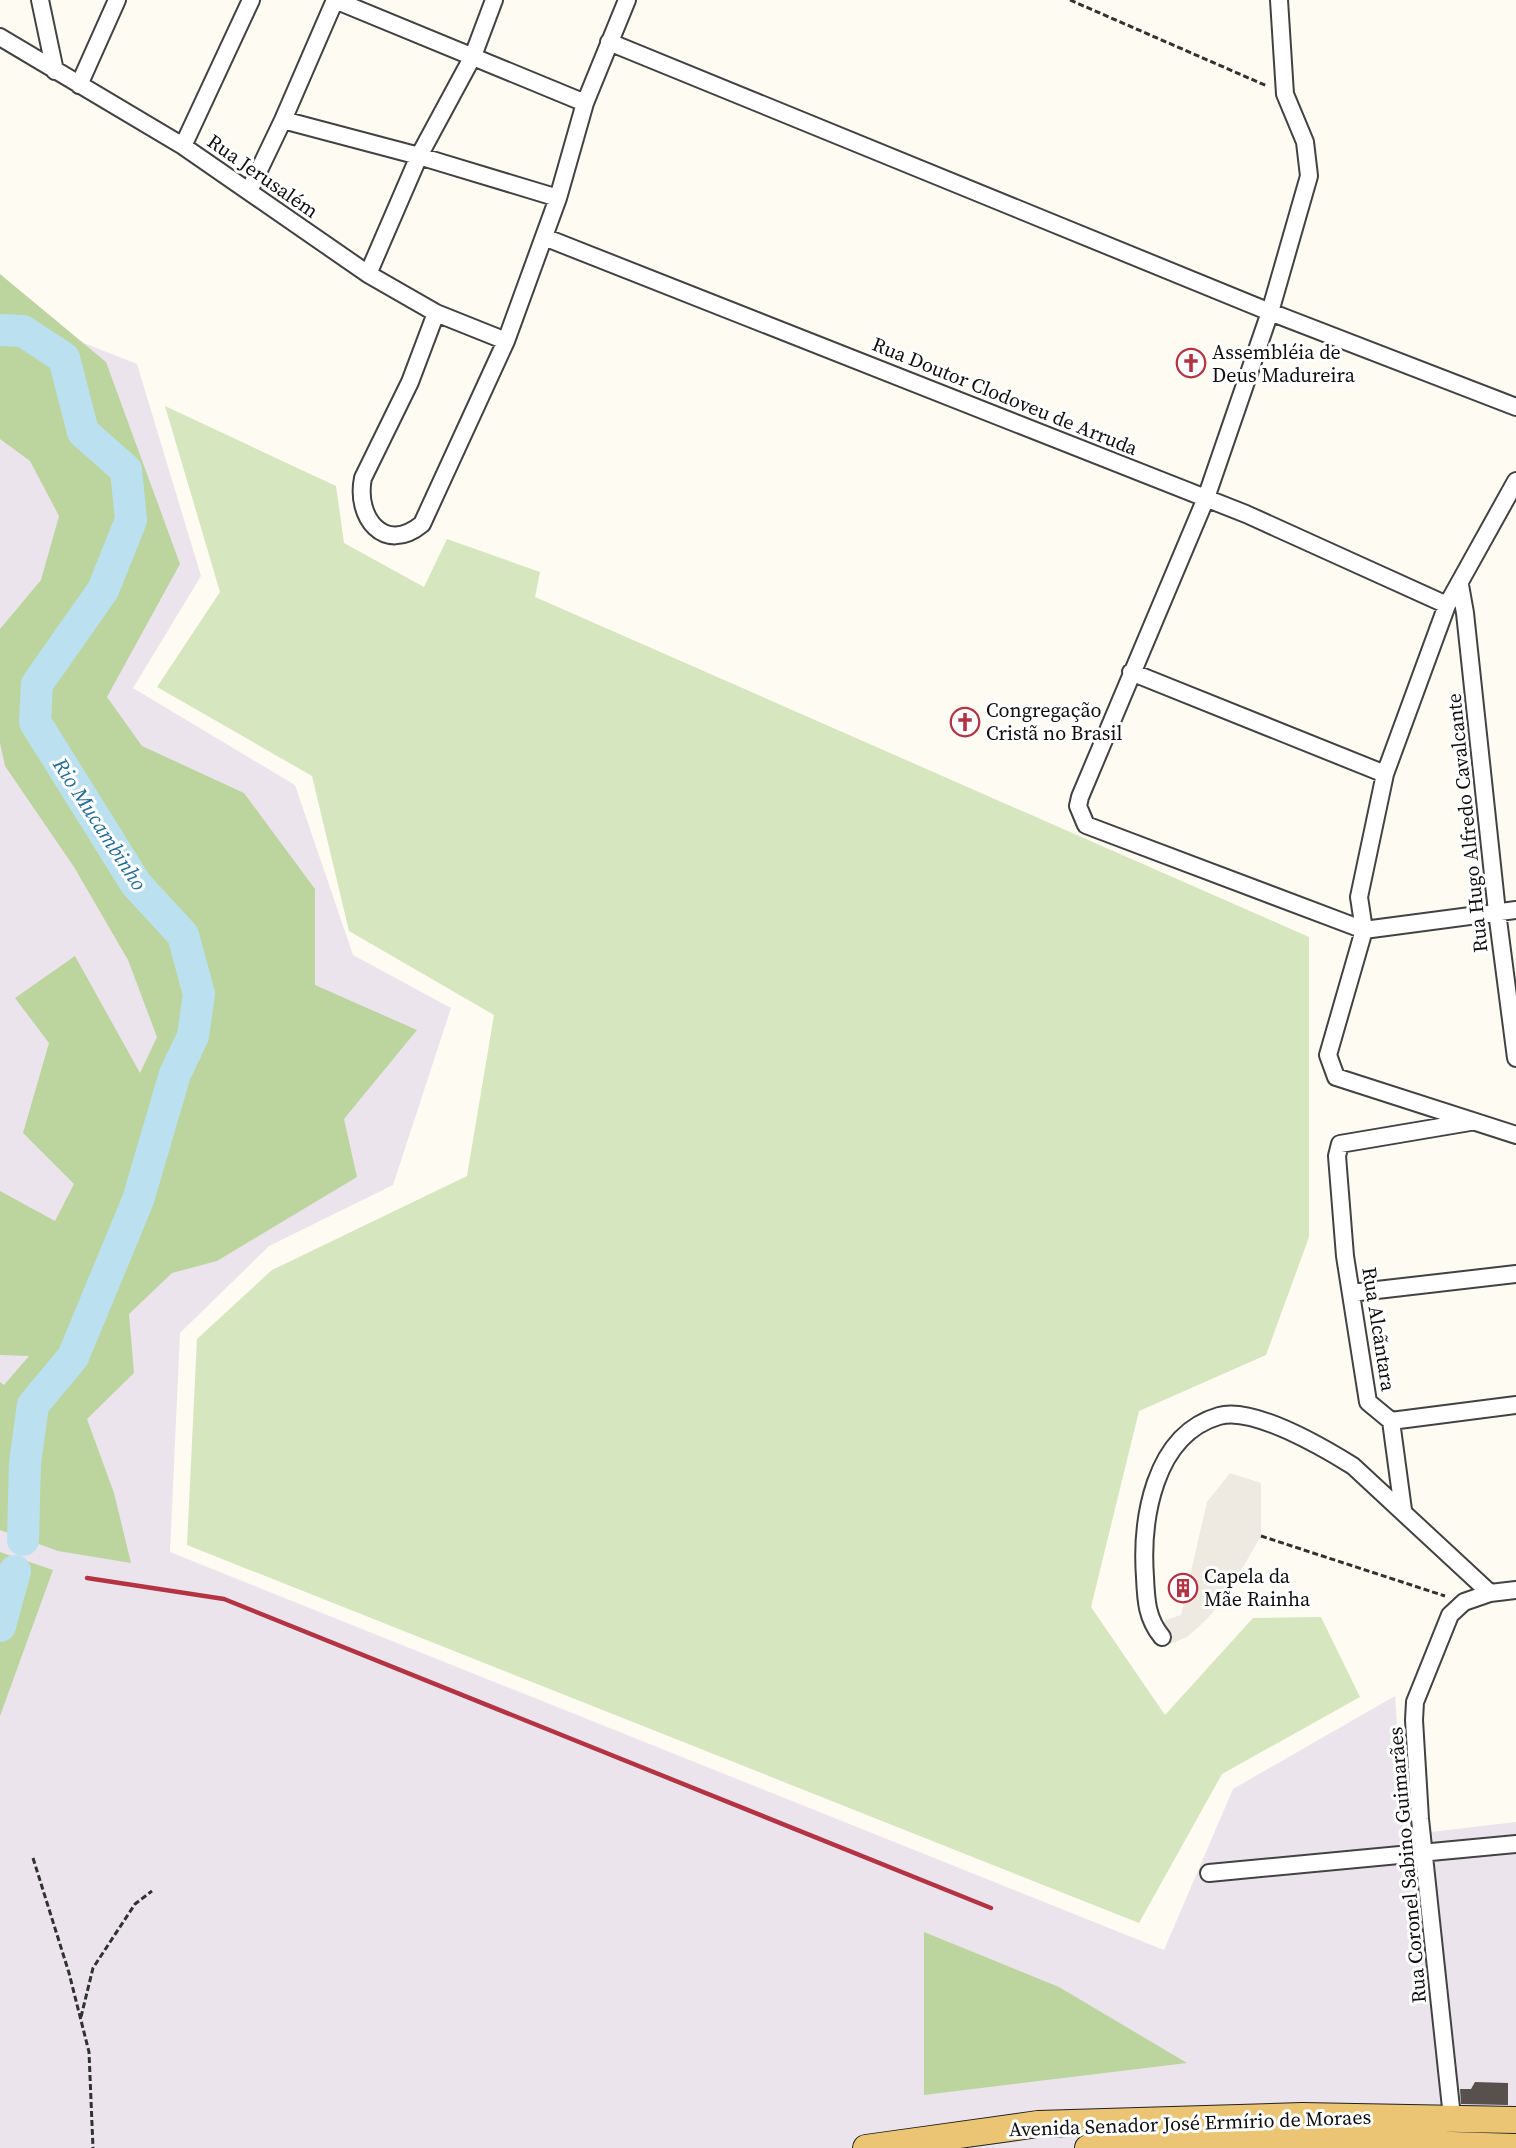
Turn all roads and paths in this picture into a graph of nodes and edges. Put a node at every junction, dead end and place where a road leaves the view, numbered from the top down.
1 (40, 0) edge
2 (117, 0) edge
3 (251, 0) edge
4 (335, 0) edge
5 (494, 0) edge
6 (627, 0) edge
7 (1070, 0) edge
8 (1279, 0) edge
9 (0, 37) edge
10 (609, 42) junction
11 (473, 56) junction
12 (55, 71) junction
13 (79, 84) junction
14 (1285, 94) junction
15 (585, 103) junction
16 (283, 120) junction
17 (183, 146) junction
18 (419, 156) junction
19 (249, 191) junction
20 (558, 198) junction
21 (544, 237) junction
22 (368, 274) junction
23 (1270, 312) junction
24 (436, 313) junction
25 (506, 341) junction
26 (1516, 407) edge
27 (1516, 481) edge
28 (1206, 498) junction
29 (1460, 585) junction
30 (1447, 605) junction
31 (1131, 672) junction
32 (1385, 774) junction
33 (1516, 910) edge
34 (1497, 912) junction
35 (1364, 930) junction
36 (1516, 1058) edge
37 (1474, 1121) junction
38 (1516, 1136) edge
39 (1516, 1274) edge
40 (1351, 1293) junction
41 (1516, 1405) edge
42 (1391, 1421) junction
43 (1403, 1510) junction
44 (1261, 1536) dead end
45 (1516, 1590) edge
46 (1490, 1593) junction
47 (1464, 1602) junction
48 (1162, 1637) dead end
49 (1516, 1844) edge
50 (1424, 1852) junction
51 (33, 1858) dead end
52 (1209, 1873) dead end
53 (152, 1891) dead end
54 (81, 2019) junction
55 (1272, 2117) junction
56 (1452, 2117) junction
57 (1516, 2120) edge
58 (1223, 2144) edge
59 (1310, 2144) edge
60 (1516, 2147) edge
61 (93, 2148) edge
62 (866, 2148) edge
63 (1088, 2148) edge

1 - 12 street
2 - 13 street
3 - 17 street
4 - 11 street
4 - 16 street
5 - 11 street
6 - 10 street
7 - 14 path
8 - 14 street
9 - 12 street, Rua Jerusalém
10 - 15 street
10 - 23 street
11 - 15 street
11 - 18 street
12 - 13 street, Rua Jerusalém
13 - 17 street, Rua Jerusalém
14 - 23 street
15 - 20 street
16 - 18 street
16 - 19 street
17 - 19 street, Rua Jerusalém
18 - 20 street
18 - 22 street
19 - 22 street, Rua Jerusalém
20 - 21 street
21 - 25 street
21 - 28 street, Rua Doutor Clodoveu de Arruda
22 - 24 street, Rua Jerusalém
23 - 26 street
23 - 28 street
24 - 25 street, Rua Jerusalém
24 - 25 street
27 - 29 street
28 - 30 street, Rua Doutor Clodoveu de Arruda
28 - 31 street
29 - 30 street
29 - 34 street, Rua Hugo Alfredo Cavalcante
30 - 32 street
31 - 32 street
31 - 35 street
32 - 35 street
33 - 34 street
34 - 35 street
34 - 36 street, Rua Hugo Alfredo Cavalcante
35 - 37 street
37 - 38 street
37 - 40 street, Rua Alcãntara
39 - 40 street
40 - 42 street, Rua Alcãntara
41 - 42 street
42 - 43 street
43 - 46 street
43 - 48 street
44 - 47 path
45 - 46 street
46 - 47 street
47 - 50 street, Rua Coronel Sabino Guimarães
49 - 50 street
50 - 52 street
50 - 56 street, Rua Coronel Sabino Guimarães
51 - 54 path
53 - 54 path
54 - 61 path
55 - 56 main road, Avenida Senador José Ermírio de Moraes
55 - 59 street
55 - 62 main road, Avenida Senador José Ermírio de Moraes
56 - 57 main road, Avenida Senador José Ermírio de Moraes
58 - 59 main road, Avenida Senador José Ermírio de Moraes
58 - 63 main road, Avenida Senador José Ermírio de Moraes
59 - 60 main road, Avenida Senador José Ermírio de Moraes

